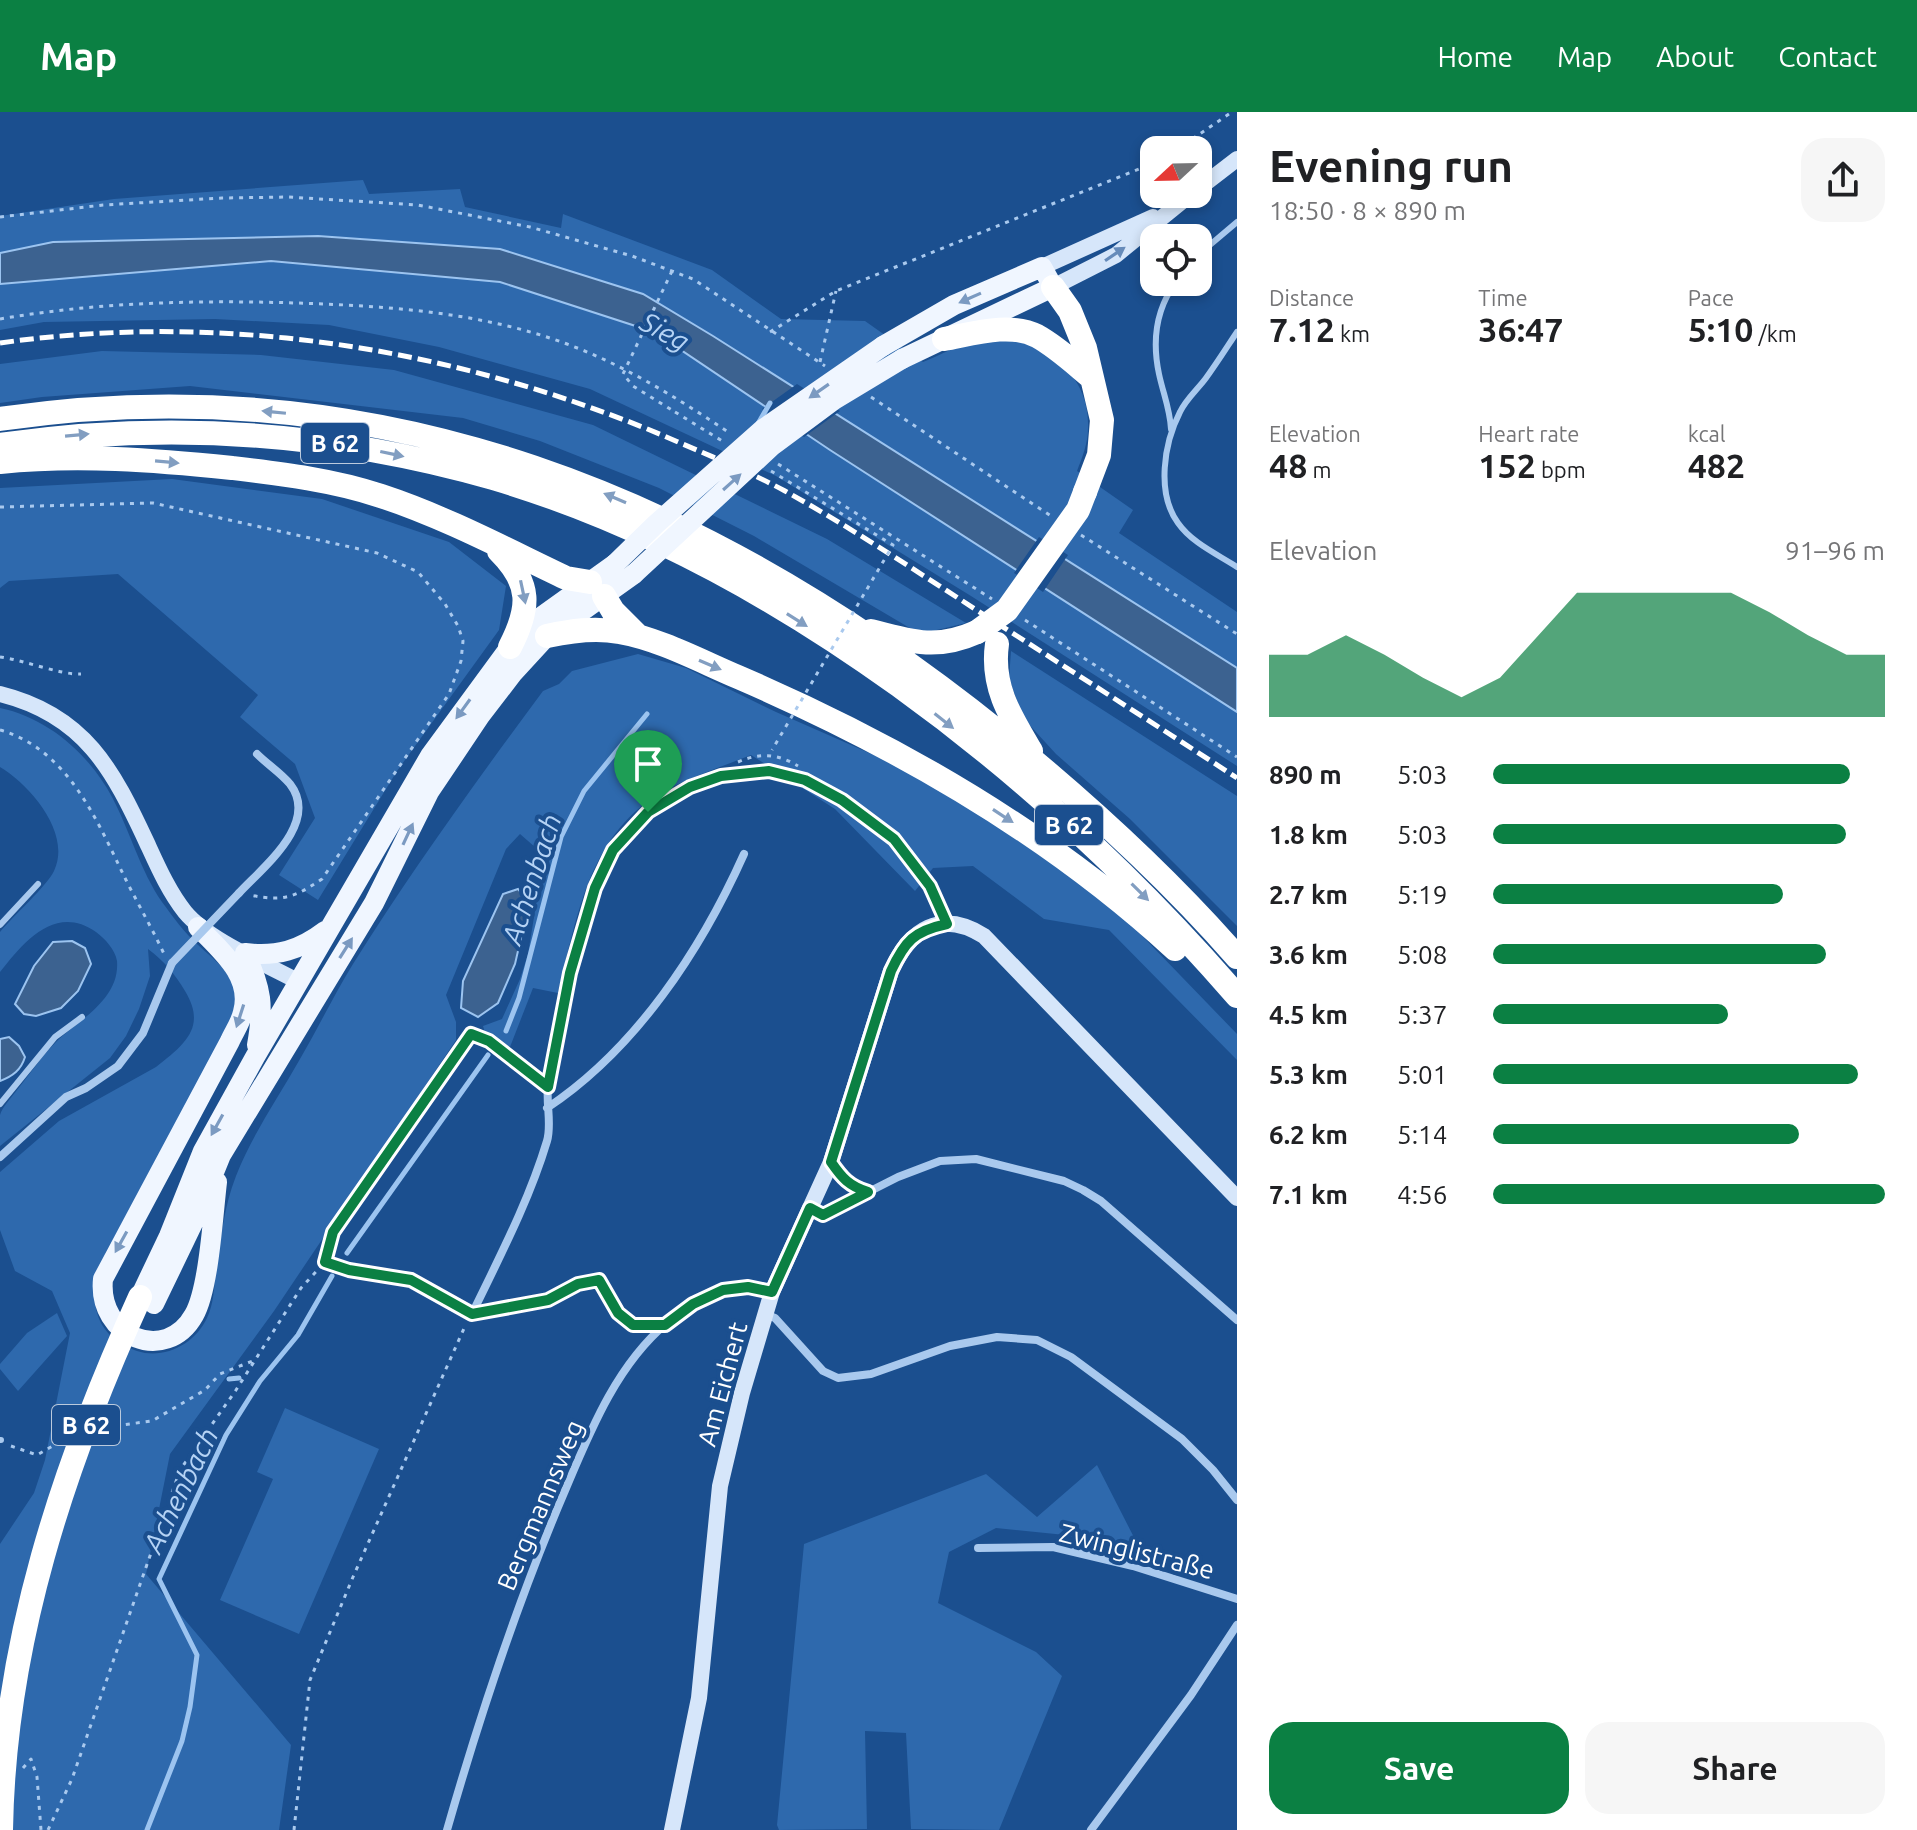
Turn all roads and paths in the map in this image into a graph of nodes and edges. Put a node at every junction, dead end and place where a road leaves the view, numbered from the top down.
1 (1232, 112) edge
2 (1197, 136) edge
3 (1237, 159) edge
4 (1140, 169) edge
5 (1212, 178) edge
6 (1172, 208) edge
7 (0, 217) edge
8 (1237, 222) edge
9 (1212, 243) edge
10 (672, 271) junction
11 (1047, 277) junction
12 (836, 291) junction
13 (1168, 296) edge
14 (0, 319) edge
15 (770, 332) junction
16 (1237, 332) edge
17 (944, 339) junction
18 (820, 362) junction
19 (625, 369) junction
20 (832, 371) dead end
21 (1092, 378) junction
22 (870, 396) dead end
23 (0, 419) edge
24 (1171, 433) junction
25 (737, 438) dead end
26 (0, 445) edge
27 (729, 445) dead end
28 (773, 461) dead end
29 (0, 462) edge
30 (770, 470) dead end
31 (0, 507) edge
32 (1057, 519) dead end
33 (1069, 528) dead end
34 (492, 543) junction
35 (1237, 567) edge
36 (597, 589) junction
37 (1008, 610) junction
38 (850, 624) junction
39 (1237, 634) edge
40 (547, 636) junction
41 (638, 636) junction
42 (987, 638) junction
43 (510, 647) junction
44 (0, 657) edge
45 (81, 674) dead end
46 (0, 694) edge
47 (0, 730) edge
48 (771, 752) dead end
49 (257, 754) dead end
50 (1237, 757) edge
51 (1041, 767) junction
52 (744, 854) dead end
53 (38, 884) dead end
54 (239, 893) junction
55 (337, 920) junction
56 (947, 924) junction
57 (0, 925) edge
58 (198, 927) junction
59 (245, 953) junction
60 (1237, 957) edge
61 (171, 965) junction
62 (299, 982) junction
63 (319, 993) junction
64 (1237, 996) edge
65 (1237, 1008) edge
66 (82, 1017) dead end
67 (255, 1057) junction
68 (548, 1087) junction
69 (0, 1104) edge
70 (547, 1108) junction
71 (221, 1155) junction
72 (0, 1157) edge
73 (831, 1162) junction
74 (868, 1192) junction
75 (1237, 1198) edge
76 (810, 1208) junction
77 (325, 1262) junction
78 (772, 1292) junction
79 (147, 1300) junction
80 (472, 1314) junction
81 (765, 1314) junction
82 (1237, 1320) edge
83 (665, 1325) junction
84 (255, 1360) junction
85 (105, 1428) dead end
86 (64, 1439) dead end
87 (19, 1451) dead end
88 (1237, 1500) edge
89 (978, 1548) dead end
90 (1237, 1599) edge
91 (1237, 1625) edge
92 (16, 1777) dead end
93 (1, 1830) edge
94 (17, 1830) edge
95 (41, 1830) edge
96 (48, 1830) edge
97 (294, 1830) edge
98 (447, 1830) edge
99 (672, 1830) edge
100 (1091, 1830) edge

1 - 2 path
3 - 5 street
4 - 12 path
6 - 11 street
7 - 10 path
8 - 9 lane
10 - 15 path
10 - 19 path
11 - 17 main road, B 62
11 - 21 highway, B 62
11 -> 36 main road, B 62, bridge
12 - 15 path
12 - 18 path
13 - 24 lane
14 - 19 path
15 - 18 path
16 - 24 lane
17 - 21 highway, B 62
36 -> 17 main road, B 62, bridge
18 - 20 path
19 - 25 path
19 - 27 path, bridge
21 - 37 highway, B 62, bridge
22 - 32 path
38 -> 23 highway, B 62
24 - 35 lane
26 -> 64 highway, B 62
28 - 37 path
29 -> 34 highway, B 62
30 - 48 path, bridge
31 - 54 path
33 - 39 path
34 - 36 highway, B 62
34 -> 43 highway, B 62
36 - 40 main road, B 62
36 - 41 highway, B 62
36 - 43 main road, B 62
37 - 42 highway, B 62
37 - 50 path
38 - 42 highway, B 62
38 - 51 highway, B 62
40 - 41 highway, B 62
63 -> 40 main road, B 62
41 -> 65 highway, B 62
42 - 51 highway, B 62
43 -> 55 main road, B 62
44 - 45 path
46 - 58 street
47 - 61 path
49 - 54 street
51 - 60 highway, B 62
52 - 70 street
53 - 57 lane
54 - 61 street, bridge
55 - 59 main road
55 - 62 main road, B 62
56 - 68 street
56 - 73 street, Am Eichert
56 - 75 street
58 - 59 street
58 -> 71 main road
59 - 62 street
59 - 67 main road
61 - 72 street
62 - 63 main road
62 - 67 main road, B 62
63 - 71 main road, B 62
66 - 69 lane
67 -> 79 main road, B 62
68 - 70 street
68 - 77 path
70 - 80 street
71 - 79 main road, B 62
73 - 74 street
73 - 76 street, Am Eichert
74 - 76 street
74 - 82 street
76 - 78 street, Am Eichert
77 - 80 path
77 - 84 path
78 - 81 street, Am Eichert
78 - 83 street, Bergmannsweg
79 - 93 highway, B 62, bridge
79 - 94 highway, B 62
80 - 83 path
80 - 97 path
81 - 88 street
81 - 99 street, Am Eichert
83 - 98 street, Bergmannsweg
84 - 85 path
84 - 96 path
86 - 87 path
89 - 90 street, Zwinglistraße
91 - 100 street
92 - 95 path

